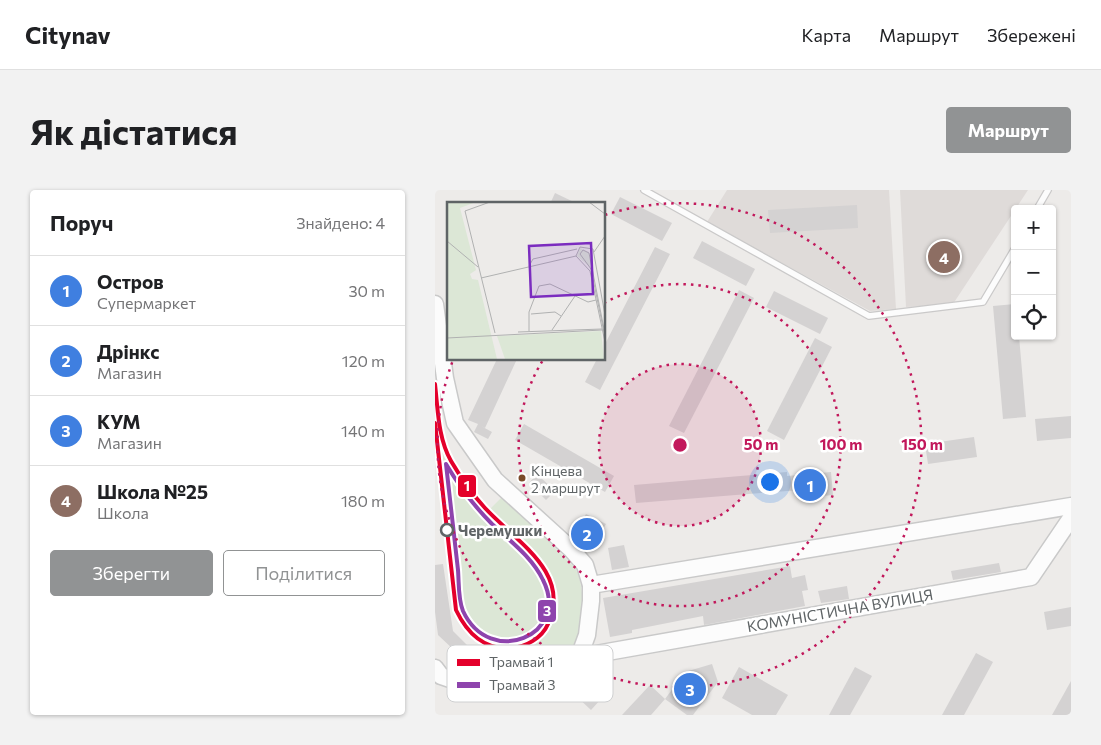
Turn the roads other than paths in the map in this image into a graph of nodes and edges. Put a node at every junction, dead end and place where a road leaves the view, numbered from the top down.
1 (644, 190) edge
2 (1048, 190) edge
3 (1039, 205) edge
4 (1014, 250) edge
5 (435, 304) edge
6 (1071, 506) edge
7 (1071, 518) edge
8 (591, 585) junction
9 (583, 645) edge
10 (613, 651) edge

1 - 4 lane
2 - 3 lane
5 - 8 street
6 - 8 street
7 - 10 street, КОМУНІСТИЧНА ВУЛИЦЯ
8 - 9 street

